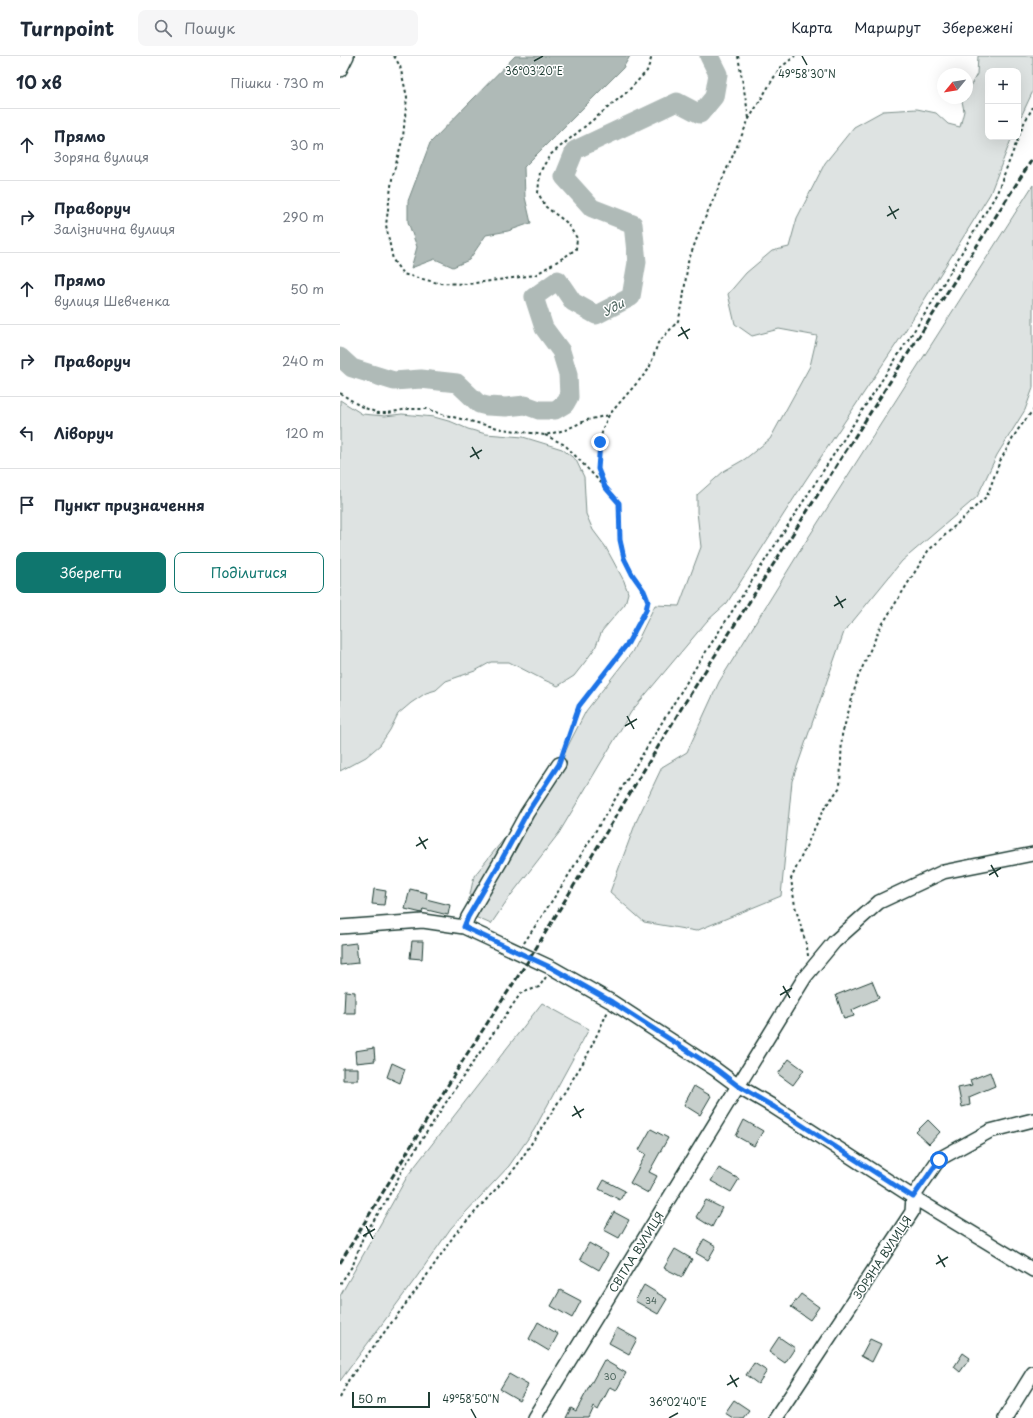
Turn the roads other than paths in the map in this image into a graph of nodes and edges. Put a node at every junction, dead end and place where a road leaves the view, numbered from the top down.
1 (347, 56) edge
2 (340, 70) edge
3 (559, 764) road end
4 (1033, 854) edge
5 (340, 927) edge
6 (464, 927) junction
7 (738, 1086) junction
8 (1033, 1120) edge
9 (913, 1197) junction
10 (1033, 1270) edge
11 (1033, 1373) edge
12 (534, 1418) edge
13 (776, 1418) edge
14 (1005, 1418) edge

1 - 2 street
3 - 6 street
4 - 7 street, СВІТЛА ВУЛИЦЯ
5 - 6 street
6 - 7 street
7 - 9 street
7 - 12 street, СВІТЛА ВУЛИЦЯ
8 - 9 street, ЗОРЯНА ВУЛИЦЯ
9 - 10 street
9 - 13 street, ЗОРЯНА ВУЛИЦЯ
11 - 14 street

